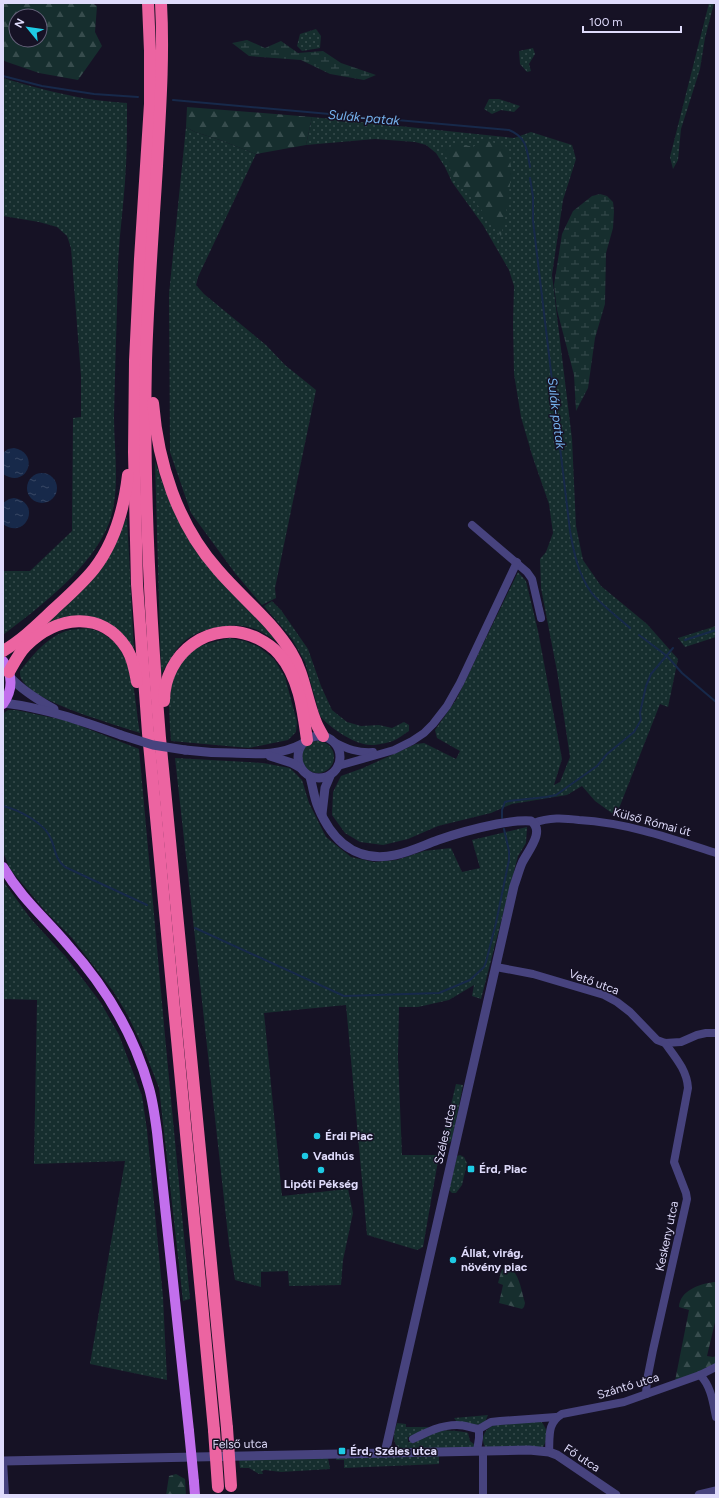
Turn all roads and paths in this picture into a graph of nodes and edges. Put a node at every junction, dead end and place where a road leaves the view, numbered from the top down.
1 (148, 3) edge
2 (161, 3) edge
3 (148, 318) junction
4 (134, 400) junction
5 (472, 525) dead end
6 (517, 562) junction
7 (541, 618) dead end
8 (3, 651) edge
9 (8, 670) edge
10 (3, 704) edge
11 (68, 716) junction
12 (148, 733) junction
13 (323, 736) junction
14 (160, 738) junction
15 (304, 742) junction
16 (334, 742) junction
17 (384, 752) junction
18 (267, 755) junction
19 (338, 766) junction
20 (301, 768) junction
21 (330, 776) junction
22 (310, 777) junction
23 (322, 814) junction
24 (534, 823) junction
25 (716, 853) edge
26 (3, 867) edge
27 (496, 967) junction
28 (716, 1033) edge
29 (665, 1043) junction
30 (716, 1367) edge
31 (700, 1376) junction
32 (646, 1394) junction
33 (556, 1417) junction
34 (716, 1417) edge
35 (479, 1429) junction
36 (413, 1440) dead end
37 (480, 1451) junction
38 (549, 1452) junction
39 (385, 1453) junction
40 (3, 1461) edge
41 (232, 1490) edge
42 (219, 1491) edge
43 (716, 1491) edge
44 (5, 1495) edge
45 (195, 1495) edge
46 (482, 1495) edge
47 (616, 1495) edge
48 (699, 1495) edge

1 - 4 highway
2 - 3 highway
3 - 13 highway
3 - 14 highway
4 - 8 highway
4 - 12 highway
5 - 6 street
6 - 7 street
6 - 17 street
9 - 10 main road
9 - 11 street
9 - 12 highway
10 - 11 street
11 - 18 street, bridge
12 - 42 highway, bridge
13 - 15 street
13 - 16 street
14 - 15 highway
14 - 41 highway, bridge
15 - 18 street
15 - 20 street
16 - 17 street
16 - 19 street
17 - 19 street
18 - 20 street
19 - 21 street
20 - 22 street
21 - 22 street
21 - 23 street
22 - 23 street
23 - 24 street
24 - 25 street, Külső Római út
24 - 27 street, Széles utca
26 - 45 main road, bridge
27 - 29 street, Vető utca
27 - 39 street, Széles utca
28 - 29 street
29 - 32 street, Keskeny utca
30 - 31 street, Szántó utca
31 - 32 street, Szántó utca
31 - 34 street
32 - 33 street, Szántó utca
33 - 35 street
33 - 38 street
35 - 36 street
35 - 37 street
37 - 38 street, Fő utca
37 - 39 street, Felső utca
37 - 46 street
38 - 47 street, Fő utca
39 - 40 street, Felső utca
40 - 44 street
43 - 48 street

